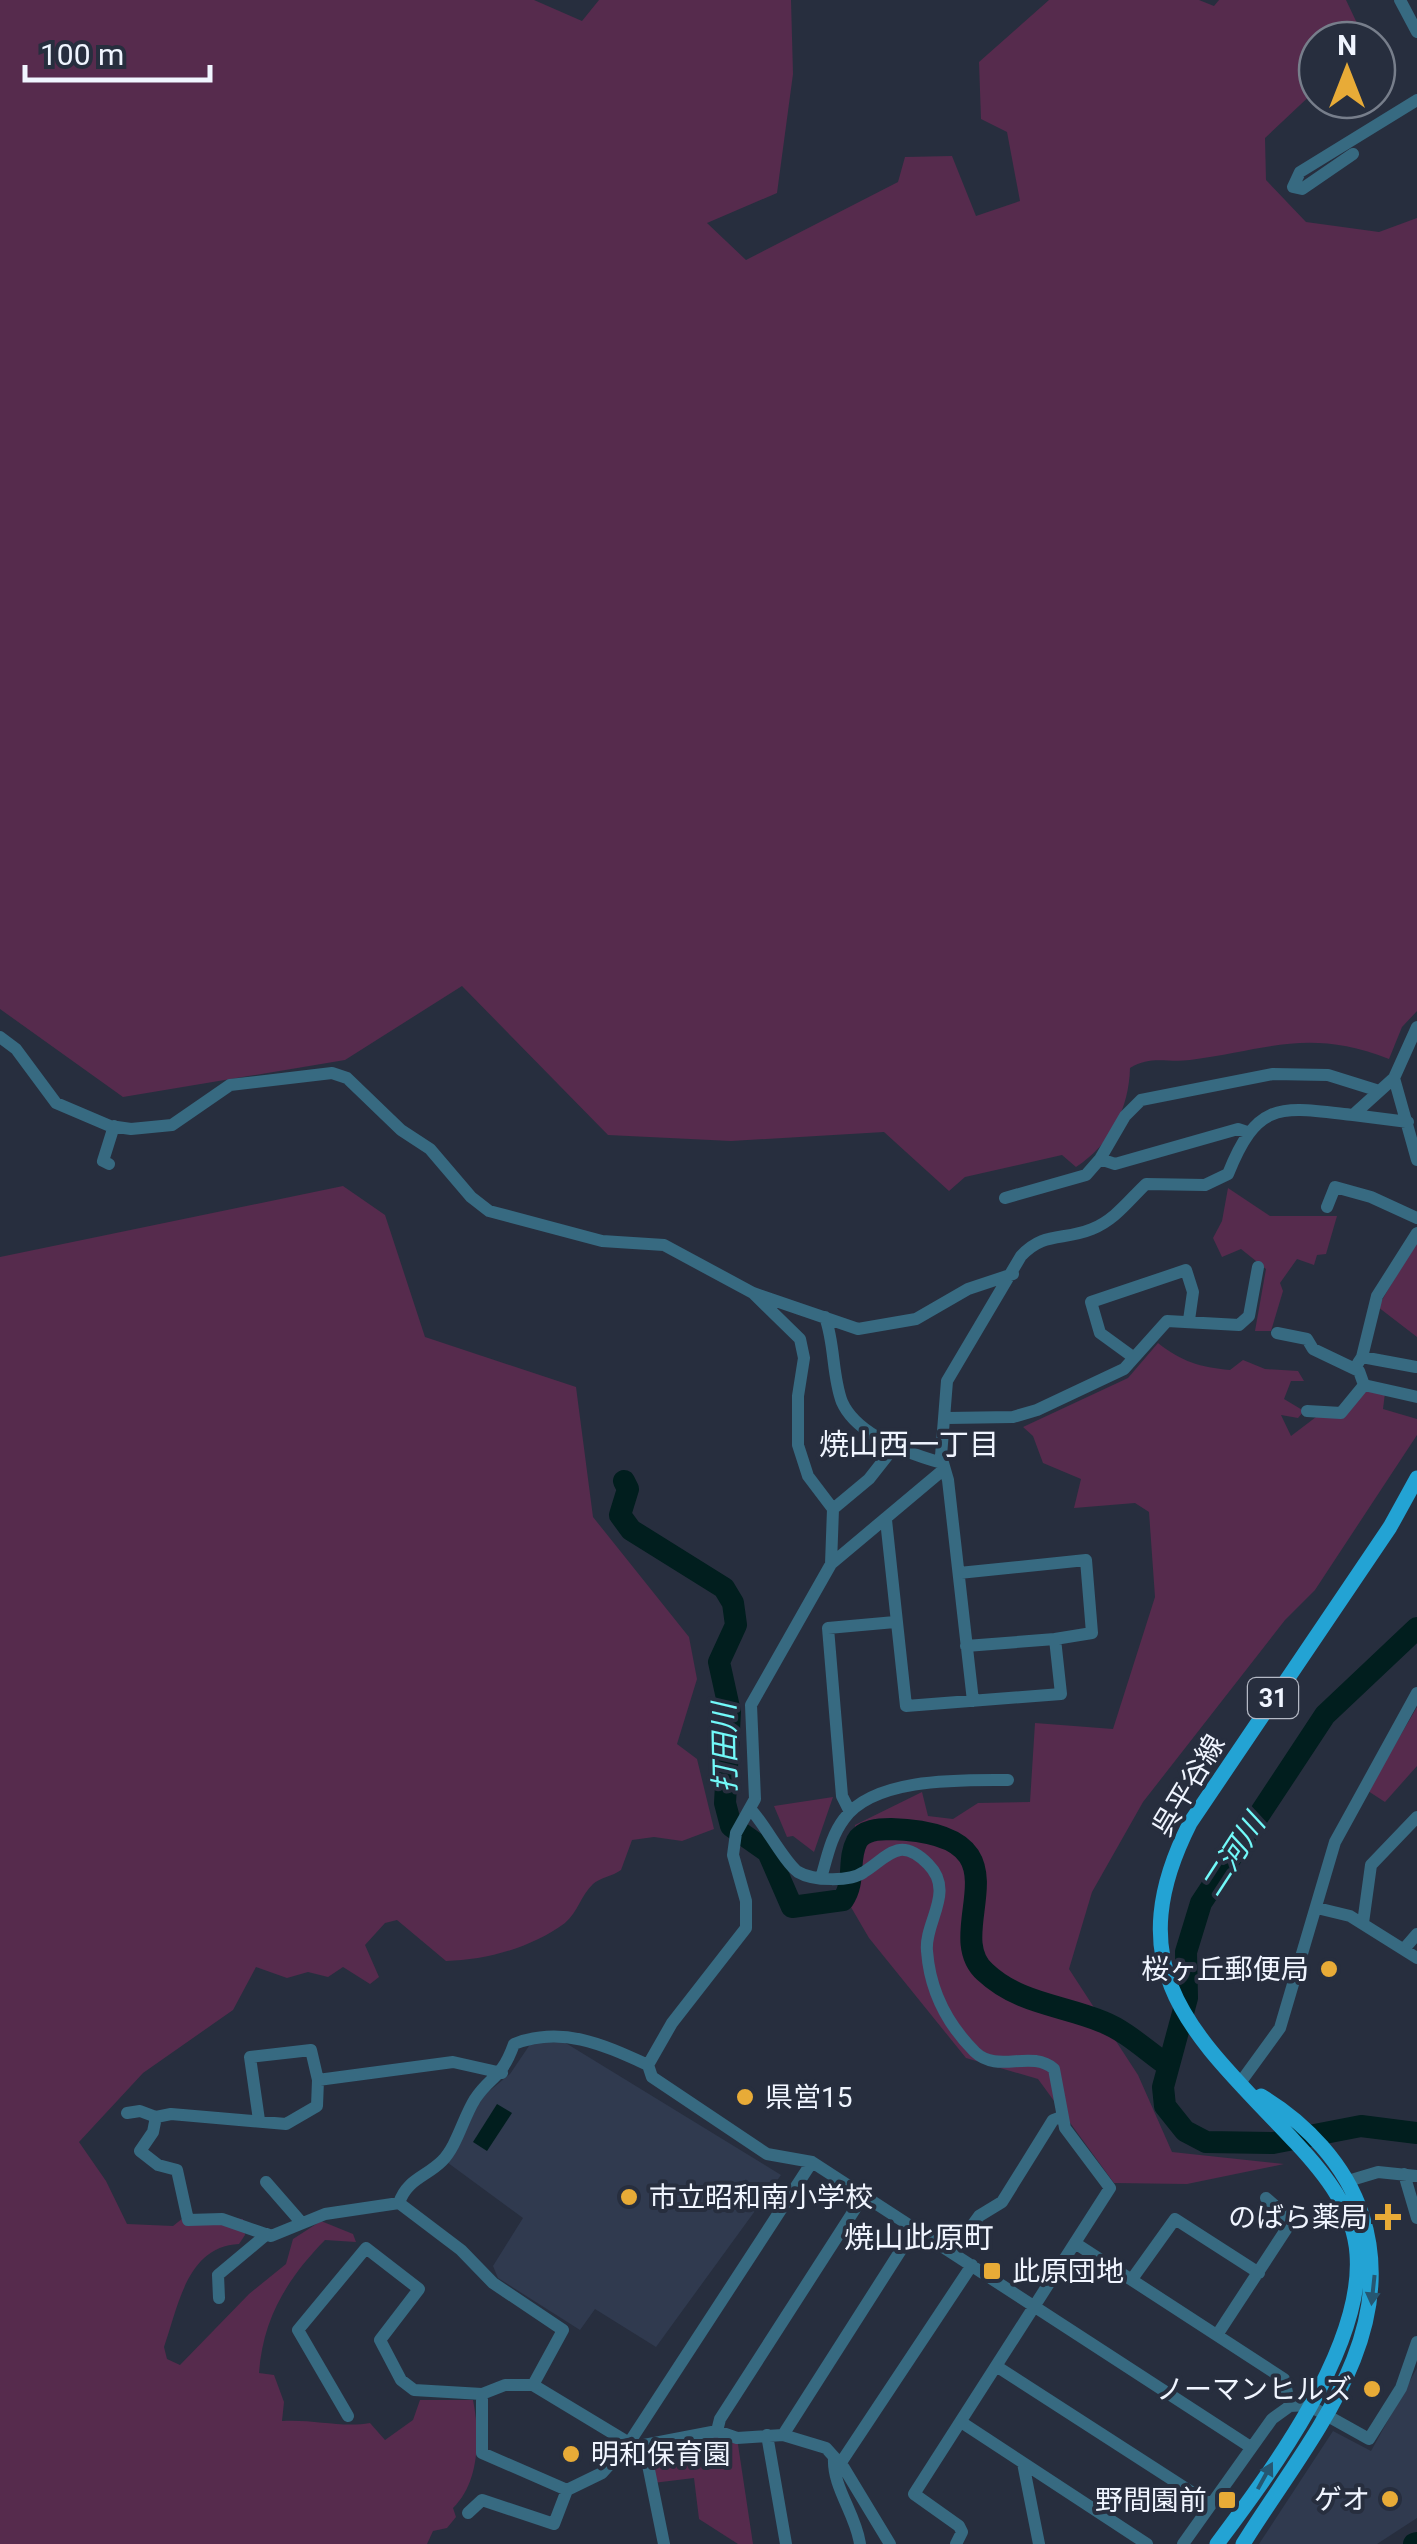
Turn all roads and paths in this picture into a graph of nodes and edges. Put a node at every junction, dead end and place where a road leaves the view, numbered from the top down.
1 (1400, 0) edge
2 (1417, 32) edge
3 (1417, 100) edge
4 (1353, 154) dead end
5 (1417, 1027) edge
6 (0, 1037) edge
7 (1394, 1078) junction
8 (1376, 1090) junction
9 (1353, 1115) junction
10 (1408, 1122) junction
11 (114, 1126) junction
12 (1247, 1132) junction
13 (1100, 1159) junction
14 (1417, 1160) edge
15 (109, 1164) dead end
16 (1006, 1198) dead end
17 (1327, 1207) dead end
18 (1417, 1218) edge
19 (1417, 1233) edge
20 (1258, 1267) dead end
21 (1013, 1274) junction
22 (753, 1293) junction
23 (825, 1316) junction
24 (1189, 1320) junction
25 (1277, 1333) dead end
26 (1133, 1358) junction
27 (1358, 1363) junction
28 (1416, 1367) edge
29 (1364, 1385) junction
30 (1417, 1397) edge
31 (1307, 1411) dead end
32 (947, 1418) junction
33 (894, 1446) junction
34 (942, 1466) junction
35 (1417, 1478) edge
36 (833, 1509) junction
37 (886, 1520) junction
38 (831, 1564) junction
39 (959, 1573) junction
40 (895, 1622) junction
41 (1055, 1638) junction
42 (966, 1646) junction
43 (1417, 1692) edge
44 (973, 1701) junction
45 (1008, 1780) dead end
46 (752, 1810) junction
47 (850, 1812) junction
48 (1417, 1817) edge
49 (821, 1878) junction
50 (1317, 1908) junction
51 (1363, 1924) junction
52 (1417, 1934) edge
53 (1404, 1949) junction
54 (1417, 1958) edge
55 (648, 2065) junction
56 (502, 2073) junction
57 (318, 2080) junction
58 (1240, 2084) junction
59 (1274, 2110) junction
60 (127, 2113) dead end
61 (156, 2117) junction
62 (1061, 2117) junction
63 (259, 2120) junction
64 (812, 2162) junction
65 (1411, 2175) edge
66 (1348, 2181) junction
67 (266, 2182) dead end
68 (864, 2194) junction
69 (1266, 2198) dead end
70 (399, 2203) junction
71 (1417, 2218) edge
72 (300, 2221) junction
73 (915, 2228) junction
74 (266, 2234) junction
75 (1078, 2244) junction
76 (952, 2253) junction
77 (972, 2266) junction
78 (1259, 2274) junction
79 (1132, 2278) junction
80 (219, 2298) dead end
81 (1036, 2306) junction
82 (1217, 2334) junction
83 (1417, 2342) edge
84 (996, 2366) junction
85 (533, 2385) junction
86 (482, 2394) junction
87 (1308, 2405) junction
88 (1290, 2406) junction
89 (1324, 2414) junction
90 (348, 2416) dead end
91 (961, 2422) junction
92 (717, 2432) junction
93 (784, 2434) junction
94 (767, 2435) junction
95 (629, 2443) junction
96 (644, 2445) junction
97 (1249, 2446) junction
98 (837, 2461) junction
99 (1022, 2463) junction
100 (567, 2490) junction
101 (1210, 2504) junction
102 (468, 2513) dead end
103 (664, 2544) edge
104 (786, 2544) edge
105 (860, 2544) edge
106 (890, 2544) edge
107 (956, 2544) edge
108 (1039, 2544) edge
109 (1147, 2544) edge
110 (1183, 2544) edge
111 (1218, 2544) edge
112 (1242, 2544) edge

1 - 2 street
3 - 4 street
5 - 7 street
6 - 11 street
7 - 8 street
7 - 10 street
8 - 9 street
8 - 13 street
9 - 10 street
9 - 12 street
10 - 14 street
11 - 15 street
11 - 22 street
12 - 13 street
12 - 21 street
13 - 16 street
17 - 18 street
19 - 27 street
20 - 24 street
21 - 23 street
21 - 32 street
22 - 23 street
22 - 36 street
23 - 33 street
24 - 26 street
24 - 26 street
25 - 27 street
26 - 32 street
27 - 28 street
27 - 29 street
29 - 30 street
29 - 31 street
32 - 34 street
33 - 34 street
33 - 36 street
34 - 37 street
34 - 39 street
35 - 58 main road, 呉平谷線 / 31
36 - 38 street
37 - 38 street
37 - 40 street
38 - 46 street
39 - 41 street
39 - 42 street
40 - 44 street
40 - 47 street
41 - 42 street
41 - 44 street
42 - 44 street
43 - 50 street
45 - 47 street
46 - 49 street
46 - 55 street
47 - 49 street
48 - 51 street
49 - 62 street
50 - 51 street
50 - 58 street
51 - 53 street
52 - 53 street
53 - 54 street
55 - 56 street
55 - 64 street
56 - 57 street
56 - 70 street
57 - 63 street
57 - 63 street
58 - 59 main road, 呉平谷線 / 31
59 - 66 main road, 呉平谷線 / 31
59 - 87 main road, 呉平谷線 / 31
60 - 61 street
61 - 63 street
61 - 74 street
62 - 75 street
62 - 76 street
64 - 68 street
64 - 95 street
65 - 66 street
65 - 71 street
66 -> 89 main road, 呉平谷線 / 31
67 - 72 street
68 - 73 street
68 - 92 street
69 - 78 street
70 - 72 street
70 - 85 street
72 - 74 street
73 - 76 street
73 - 93 street
74 - 80 street
75 - 79 street
75 - 81 street
76 - 77 street
77 - 81 street
77 - 98 street
78 - 79 street
78 - 82 street
79 - 82 street
81 - 84 street
81 - 97 street
82 - 88 street
83 - 89 street
84 - 91 street
84 - 101 street
85 - 86 street
85 - 95 street
86 - 90 street
86 - 100 street
87 - 88 street
87 - 89 street
111 -> 87 main road, 呉平谷線 / 31
88 - 97 street
89 - 112 main road, 呉平谷線 / 31
91 - 99 street
91 - 107 street
92 - 94 street
92 - 96 street
93 - 94 street
93 - 98 street
94 - 104 street
95 - 96 street
95 - 100 street
96 - 103 street
97 - 101 street
98 - 105 street
98 - 106 street
99 - 108 street
99 - 109 street
100 - 102 street
101 - 110 street

